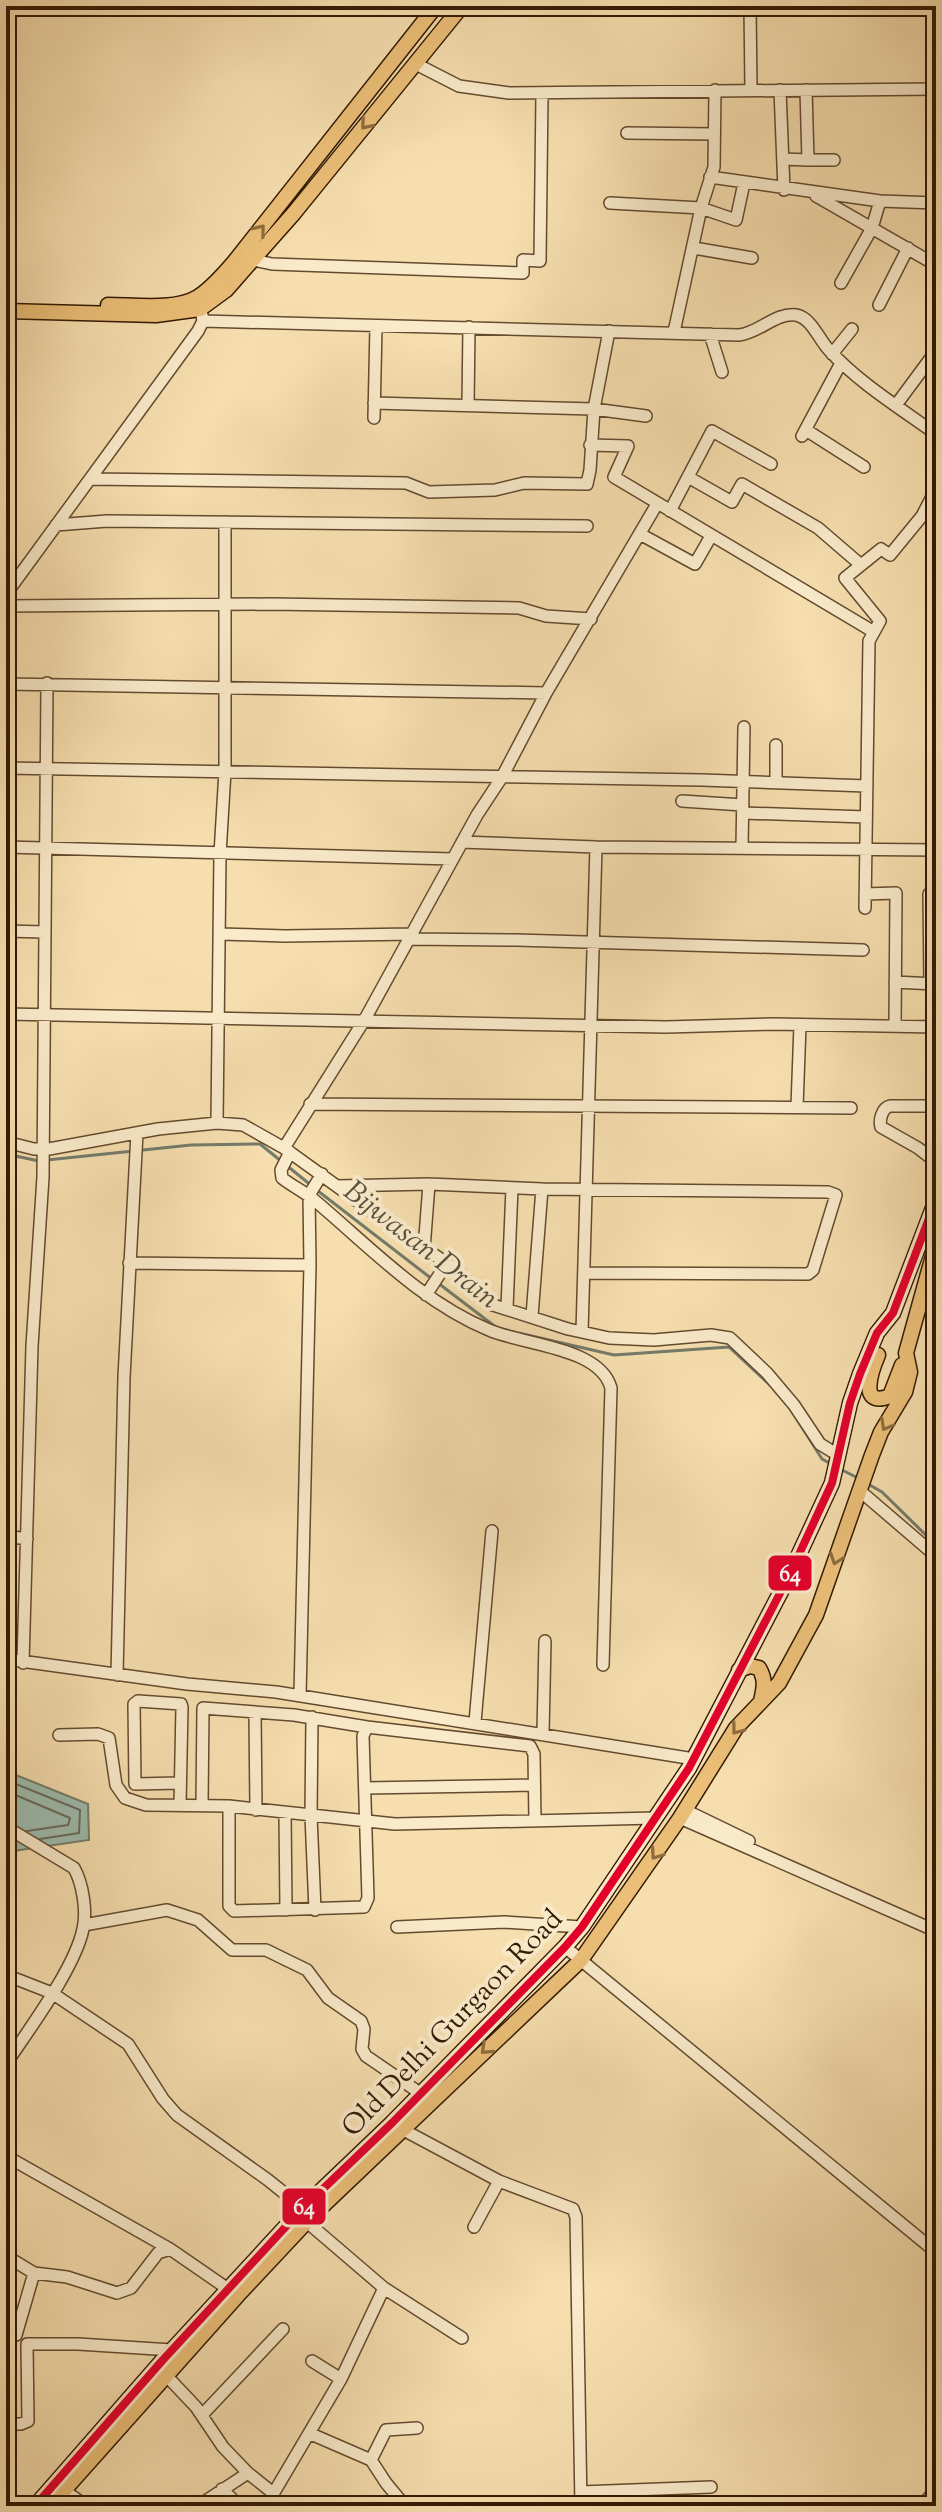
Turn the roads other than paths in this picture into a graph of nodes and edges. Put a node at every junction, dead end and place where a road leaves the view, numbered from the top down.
1 (436, 6) edge
2 (462, 6) edge
3 (750, 6) edge
4 (416, 64) junction
5 (936, 89) edge
6 (715, 90) junction
7 (751, 90) junction
8 (780, 90) junction
9 (806, 90) junction
10 (542, 94) junction
11 (627, 133) dead end
12 (713, 134) junction
13 (784, 159) junction
14 (808, 160) junction
15 (834, 160) dead end
16 (710, 177) junction
17 (744, 183) junction
18 (784, 190) junction
19 (809, 192) junction
20 (880, 201) junction
21 (610, 203) dead end
22 (936, 203) edge
23 (701, 208) junction
24 (872, 228) junction
25 (694, 248) junction
26 (908, 248) junction
27 (752, 258) dead end
28 (254, 260) junction
29 (936, 265) edge
30 (841, 283) dead end
31 (6, 302) edge
32 (879, 305) dead end
33 (199, 309) junction
34 (6, 311) edge
35 (376, 326) junction
36 (469, 327) junction
37 (852, 329) dead end
38 (609, 331) junction
39 (674, 332) junction
40 (710, 334) junction
41 (936, 351) edge
42 (837, 358) junction
43 (722, 372) dead end
44 (374, 403) junction
45 (468, 405) junction
46 (896, 405) junction
47 (594, 409) junction
48 (646, 416) dead end
49 (374, 418) dead end
50 (936, 434) edge
51 (590, 445) junction
52 (771, 464) dead end
53 (864, 467) dead end
54 (688, 477) junction
55 (90, 479) junction
56 (936, 489) edge
57 (657, 504) junction
58 (670, 511) junction
59 (225, 522) junction
60 (56, 525) junction
61 (587, 526) dead end
62 (640, 534) junction
63 (711, 536) junction
64 (861, 565) junction
65 (6, 594) edge
66 (226, 604) junction
67 (6, 606) edge
68 (591, 619) junction
69 (874, 632) junction
70 (47, 683) junction
71 (6, 684) edge
72 (225, 688) junction
73 (546, 693) junction
74 (744, 727) dead end
75 (776, 745) dead end
76 (6, 768) edge
77 (46, 768) junction
78 (225, 771) junction
79 (502, 777) junction
80 (743, 781) junction
81 (776, 782) junction
82 (867, 786) junction
83 (682, 801) dead end
84 (743, 809) junction
85 (866, 817) junction
86 (462, 842) junction
87 (6, 847) edge
88 (596, 847) junction
89 (46, 848) junction
90 (742, 848) junction
91 (865, 849) junction
92 (936, 850) edge
93 (220, 854) junction
94 (453, 859) junction
95 (865, 894) junction
96 (929, 894) dead end
97 (865, 908) dead end
98 (6, 931) edge
99 (45, 932) junction
100 (220, 934) junction
101 (411, 936) junction
102 (594, 943) junction
103 (863, 950) dead end
104 (895, 982) junction
105 (933, 984) edge
106 (6, 1014) edge
107 (44, 1014) junction
108 (219, 1019) junction
109 (365, 1019) junction
110 (592, 1024) junction
111 (800, 1025) junction
112 (895, 1026) junction
113 (936, 1027) edge
114 (310, 1104) junction
115 (588, 1105) junction
116 (936, 1106) edge
117 (797, 1107) junction
118 (851, 1108) dead end
119 (217, 1123) junction
120 (137, 1133) junction
121 (6, 1142) edge
122 (287, 1153) junction
123 (43, 1154) junction
124 (936, 1162) edge
125 (319, 1177) junction
126 (429, 1184) junction
127 (337, 1186) junction
128 (512, 1188) junction
129 (586, 1188) junction
130 (542, 1189) junction
131 (310, 1193) junction
132 (936, 1200) edge
133 (936, 1245) edge
134 (424, 1249) junction
135 (129, 1263) junction
136 (310, 1265) junction
137 (446, 1266) junction
138 (585, 1273) junction
139 (930, 1283) edge
140 (428, 1293) junction
141 (507, 1308) junction
142 (893, 1313) junction
143 (532, 1316) junction
144 (582, 1332) junction
145 (563, 1339) junction
146 (906, 1353) junction
147 (837, 1462) junction
148 (862, 1483) junction
149 (492, 1531) dead end
150 (6, 1536) edge
151 (27, 1539) junction
152 (936, 1556) edge
153 (545, 1641) dead end
154 (6, 1659) edge
155 (23, 1663) junction
156 (603, 1665) dead end
157 (739, 1670) junction
158 (117, 1675) junction
159 (300, 1695) junction
160 (761, 1702) junction
161 (255, 1712) junction
162 (312, 1717) junction
163 (475, 1722) junction
164 (367, 1727) junction
165 (543, 1733) junction
166 (59, 1735) dead end
167 (694, 1759) junction
168 (180, 1783) junction
169 (534, 1785) junction
170 (365, 1788) junction
171 (180, 1805) junction
172 (202, 1805) junction
173 (229, 1806) junction
174 (256, 1810) junction
175 (285, 1813) junction
176 (683, 1814) junction
177 (311, 1816) junction
178 (655, 1818) junction
179 (535, 1821) junction
180 (366, 1822) junction
181 (6, 1827) edge
182 (286, 1910) junction
183 (315, 1910) junction
184 (936, 1924) edge
185 (84, 1925) junction
186 (397, 1927) dead end
187 (582, 1927) junction
188 (936, 1931) edge
189 (565, 1947) junction
190 (581, 1960) junction
191 (6, 1975) edge
192 (52, 1993) junction
193 (6, 2064) edge
194 (420, 2093) junction
195 (397, 2126) junction
196 (6, 2156) edge
197 (499, 2181) junction
198 (307, 2215) junction
199 (474, 2227) dead end
200 (170, 2249) junction
201 (936, 2252) edge
202 (6, 2256) edge
203 (34, 2273) junction
204 (384, 2288) junction
205 (228, 2289) junction
206 (283, 2329) dead end
207 (6, 2335) edge
208 (462, 2338) dead end
209 (172, 2350) junction
210 (312, 2361) dead end
211 (162, 2371) junction
212 (341, 2379) junction
213 (202, 2415) junction
214 (6, 2424) edge
215 (417, 2428) dead end
216 (311, 2434) junction
217 (371, 2460) junction
218 (248, 2473) junction
219 (59, 2487) junction
220 (711, 2487) dead end
221 (222, 2489) junction
222 (936, 2489) edge
223 (581, 2492) junction
224 (273, 2493) junction
225 (6, 2503) edge
226 (19, 2506) edge
227 (35, 2506) edge
228 (50, 2506) edge
229 (86, 2506) edge
230 (198, 2506) edge
231 (239, 2506) edge
232 (266, 2506) edge
233 (405, 2506) edge
234 (581, 2506) edge
235 (922, 2506) edge

33 -> 1 main road
2 - 4 main road
3 - 7 street
4 - 10 street
4 -> 28 main road
5 - 9 street
6 - 7 street
6 - 10 street
6 - 12 street
7 - 8 street
8 - 9 street
8 - 13 street
9 - 14 street
10 - 28 street
11 - 12 street
12 - 16 street
13 - 14 street
13 - 18 street
14 - 15 street
16 - 17 street
16 - 23 street
17 - 18 street
17 - 23 street
18 - 19 street
19 - 20 street
19 - 24 street
20 - 22 street
20 - 24 street
21 - 23 street
23 - 25 street
24 - 26 street
24 - 30 street
25 - 27 street
25 - 39 street
26 - 29 street
26 - 32 street
28 - 33 main road
31 - 33 main road
33 - 34 main road
33 - 35 street
33 - 55 street
35 - 36 street
35 - 44 street
36 - 38 street
36 - 45 street
37 - 42 street
38 - 39 street
38 - 47 street
39 - 40 street
40 - 42 street
40 - 43 street
41 - 46 street
42 - 46 street
42 - 53 street
44 - 45 street
44 - 49 street
45 - 47 street
46 - 50 street
47 - 48 street
47 - 51 street
51 - 55 street
51 - 57 street
52 - 54 street
54 - 58 street
54 - 64 street
55 - 60 street
56 - 64 street
57 - 58 street
57 - 62 street
58 - 63 street
59 - 60 street
59 - 61 street
59 - 66 street
60 - 65 street
62 - 63 street
62 - 68 street
63 - 69 street
64 - 69 street
66 - 67 street
66 - 68 street
66 - 72 street
68 - 73 street
69 - 82 street
70 - 71 street
70 - 72 street
70 - 77 street
72 - 73 street
72 - 78 street
73 - 79 street
74 - 80 street
75 - 81 street
76 - 77 street
77 - 78 street
77 - 89 street
78 - 79 street
78 - 93 street
79 - 80 street
79 - 86 street
80 - 81 street
80 - 84 street
81 - 82 street
82 - 85 street
83 - 84 street
84 - 85 street
84 - 90 street
85 - 91 street
86 - 88 street
86 - 94 street
87 - 89 street
88 - 90 street
88 - 102 street
89 - 93 street
89 - 99 street
90 - 91 street
91 - 92 street
91 - 95 street
93 - 94 street
93 - 100 street
94 - 101 street
95 - 97 street
95 - 104 street
96 - 105 street
98 - 99 street
99 - 107 street
100 - 101 street
100 - 108 street
101 - 102 street
101 - 109 street
102 - 103 street
102 - 110 street
104 - 105 street
104 - 112 street
106 - 107 street
107 - 108 street
107 - 123 street
108 - 109 street
108 - 119 street
109 - 110 street
109 - 114 street
110 - 111 street
110 - 115 street
111 - 112 street
111 - 117 street
112 - 113 street
114 - 115 street
114 - 122 street
115 - 117 street
115 - 129 street
116 - 124 street
117 - 118 street
119 - 120 street
119 - 122 street
120 - 123 street
120 - 135 street
121 - 123 street
122 - 125 street
122 - 131 street
123 - 151 street
125 - 127 street
125 - 131 street
126 - 127 street
126 - 128 street
126 - 134 street
127 - 134 street
128 - 130 street
128 - 141 street
129 - 130 street
129 - 138 street
129 - 138 street
130 - 143 street
131 - 136 street
131 - 140 street
132 - 142 main road, Old Delhi Gurgaon Road
133 - 139 main road, Old Delhi Gurgaon Road
134 - 137 street
135 - 136 street
135 - 158 street
136 - 159 street
137 - 140 street
137 - 141 street
138 - 144 street
139 - 146 main road, Old Delhi Gurgaon Road
140 - 145 street
141 - 143 street
142 - 146 main road
142 - 147 main road, Old Delhi Gurgaon Road
143 - 145 street
144 - 145 street
144 - 147 street
145 - 156 street
146 -> 148 main road, Old Delhi Gurgaon Road
147 - 157 main road, Old Delhi Gurgaon Road
148 - 152 street
148 -> 160 main road, Old Delhi Gurgaon Road
149 - 163 street
150 - 151 street
151 - 155 street
153 - 165 street
154 - 155 street
155 - 158 street
157 - 160 main road
157 - 167 main road, Old Delhi Gurgaon Road
158 - 159 street
159 - 163 street
160 -> 176 main road, Old Delhi Gurgaon Road
161 - 162 street
161 - 172 street
161 - 174 street
162 - 164 street
162 - 177 street
163 - 165 street
164 - 169 street
164 - 170 street
165 - 167 street
166 - 171 street
167 - 178 main road, Old Delhi Gurgaon Road
168 - 168 street
168 - 171 street
169 - 170 street
169 - 179 street
170 - 180 street
171 - 172 street
172 - 173 street
173 - 174 street
173 - 182 street
174 - 175 street
175 - 177 street
175 - 182 street
176 - 184 street
176 - 188 street
176 -> 190 main road, Old Delhi Gurgaon Road
177 - 180 street
177 - 183 street
178 - 179 street
178 - 187 main road, Old Delhi Gurgaon Road
179 - 180 street
180 - 183 street
181 - 185 street
182 - 183 street
185 - 192 street
185 - 194 street
186 - 187 street
187 - 189 main road, Old Delhi Gurgaon Road
189 - 190 street
189 - 194 main road, Old Delhi Gurgaon Road
190 -> 195 main road, Old Delhi Gurgaon Road
190 - 201 street
191 - 192 street
192 - 193 street
192 - 198 street
194 - 195 main road, Old Delhi Gurgaon Road
195 - 197 street
195 - 198 main road, Old Delhi Gurgaon Road
196 - 200 street
197 - 199 street
197 - 223 street
198 - 204 street
198 - 205 main road, Old Delhi Gurgaon Road
198 - 211 main road, Old Delhi Gurgaon Road
200 - 203 street
200 - 205 street
202 - 203 street
203 - 207 street
204 - 208 street
204 - 212 street
205 - 209 main road, Old Delhi Gurgaon Road
206 - 213 street
209 - 211 main road, Old Delhi Gurgaon Road
209 - 214 street
210 - 212 street
211 - 213 street
211 - 219 main road, Old Delhi Gurgaon Road
212 - 216 street
213 - 218 street
215 - 217 street
216 - 217 street
216 - 224 street
217 - 233 street
218 - 221 street
218 - 224 street
219 - 227 main road, Old Delhi Gurgaon Road
219 - 228 main road, Old Delhi Gurgaon Road
219 - 229 street
220 - 223 street
221 - 230 street
221 - 231 street
222 - 235 street
223 - 234 street
224 - 232 street
225 - 226 street

